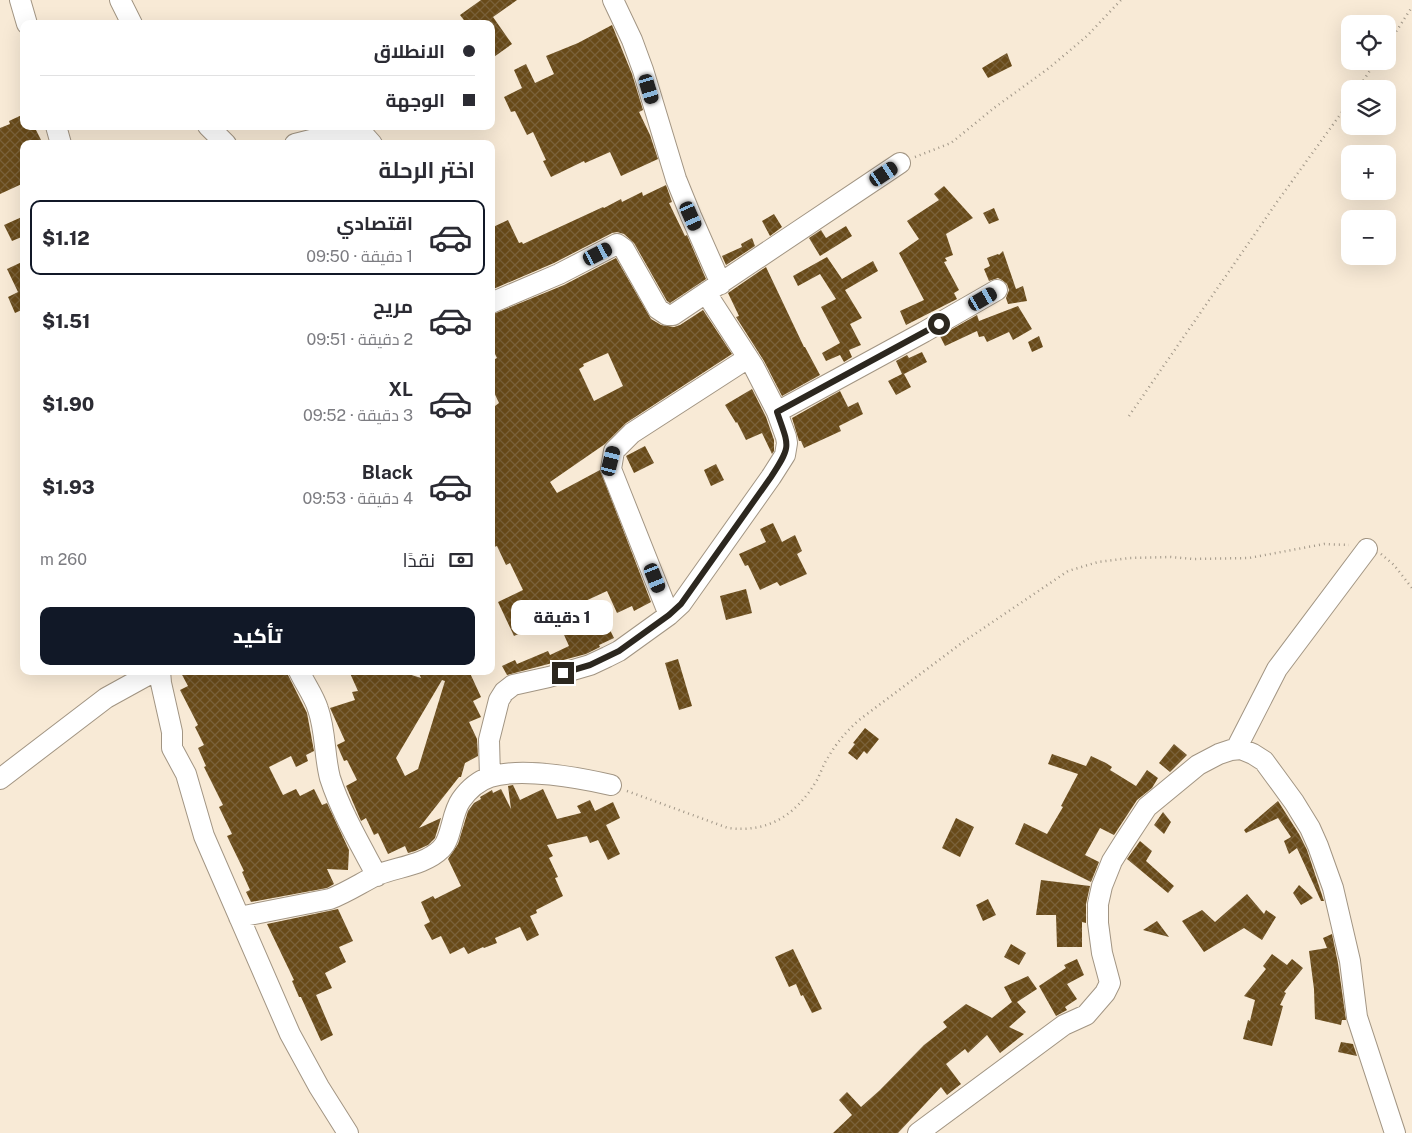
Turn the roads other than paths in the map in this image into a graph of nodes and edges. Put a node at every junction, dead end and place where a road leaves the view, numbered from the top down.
1 (20, 0) edge
2 (120, 0) edge
3 (613, 0) edge
4 (26, 20) edge
5 (130, 20) edge
6 (212, 130) edge
7 (222, 140) edge
8 (311, 140) edge
9 (368, 140) edge
10 (900, 163) road end
11 (714, 288) junction
12 (997, 290) dead end
13 (495, 301) edge
14 (748, 358) junction
15 (777, 412) junction
16 (1367, 549) road end
17 (669, 615) junction
18 (148, 675) edge
19 (160, 675) edge
20 (301, 675) edge
21 (1236, 749) junction
22 (490, 777) junction
23 (0, 779) edge
24 (611, 785) road end
25 (377, 876) junction
26 (239, 917) junction
27 (348, 1133) edge
28 (918, 1133) edge
29 (1395, 1133) edge

1 - 4 street
2 - 5 street
3 - 11 street
6 - 7 street
8 - 9 street
10 - 11 street
11 - 13 street
11 - 14 street
12 - 15 street
14 - 15 street
14 - 17 street
15 - 17 street
16 - 21 street
17 - 22 street
18 - 23 street
19 - 26 street
20 - 25 street
21 - 28 street
21 - 29 street
22 - 24 street
22 - 25 street
25 - 26 street
26 - 27 street

